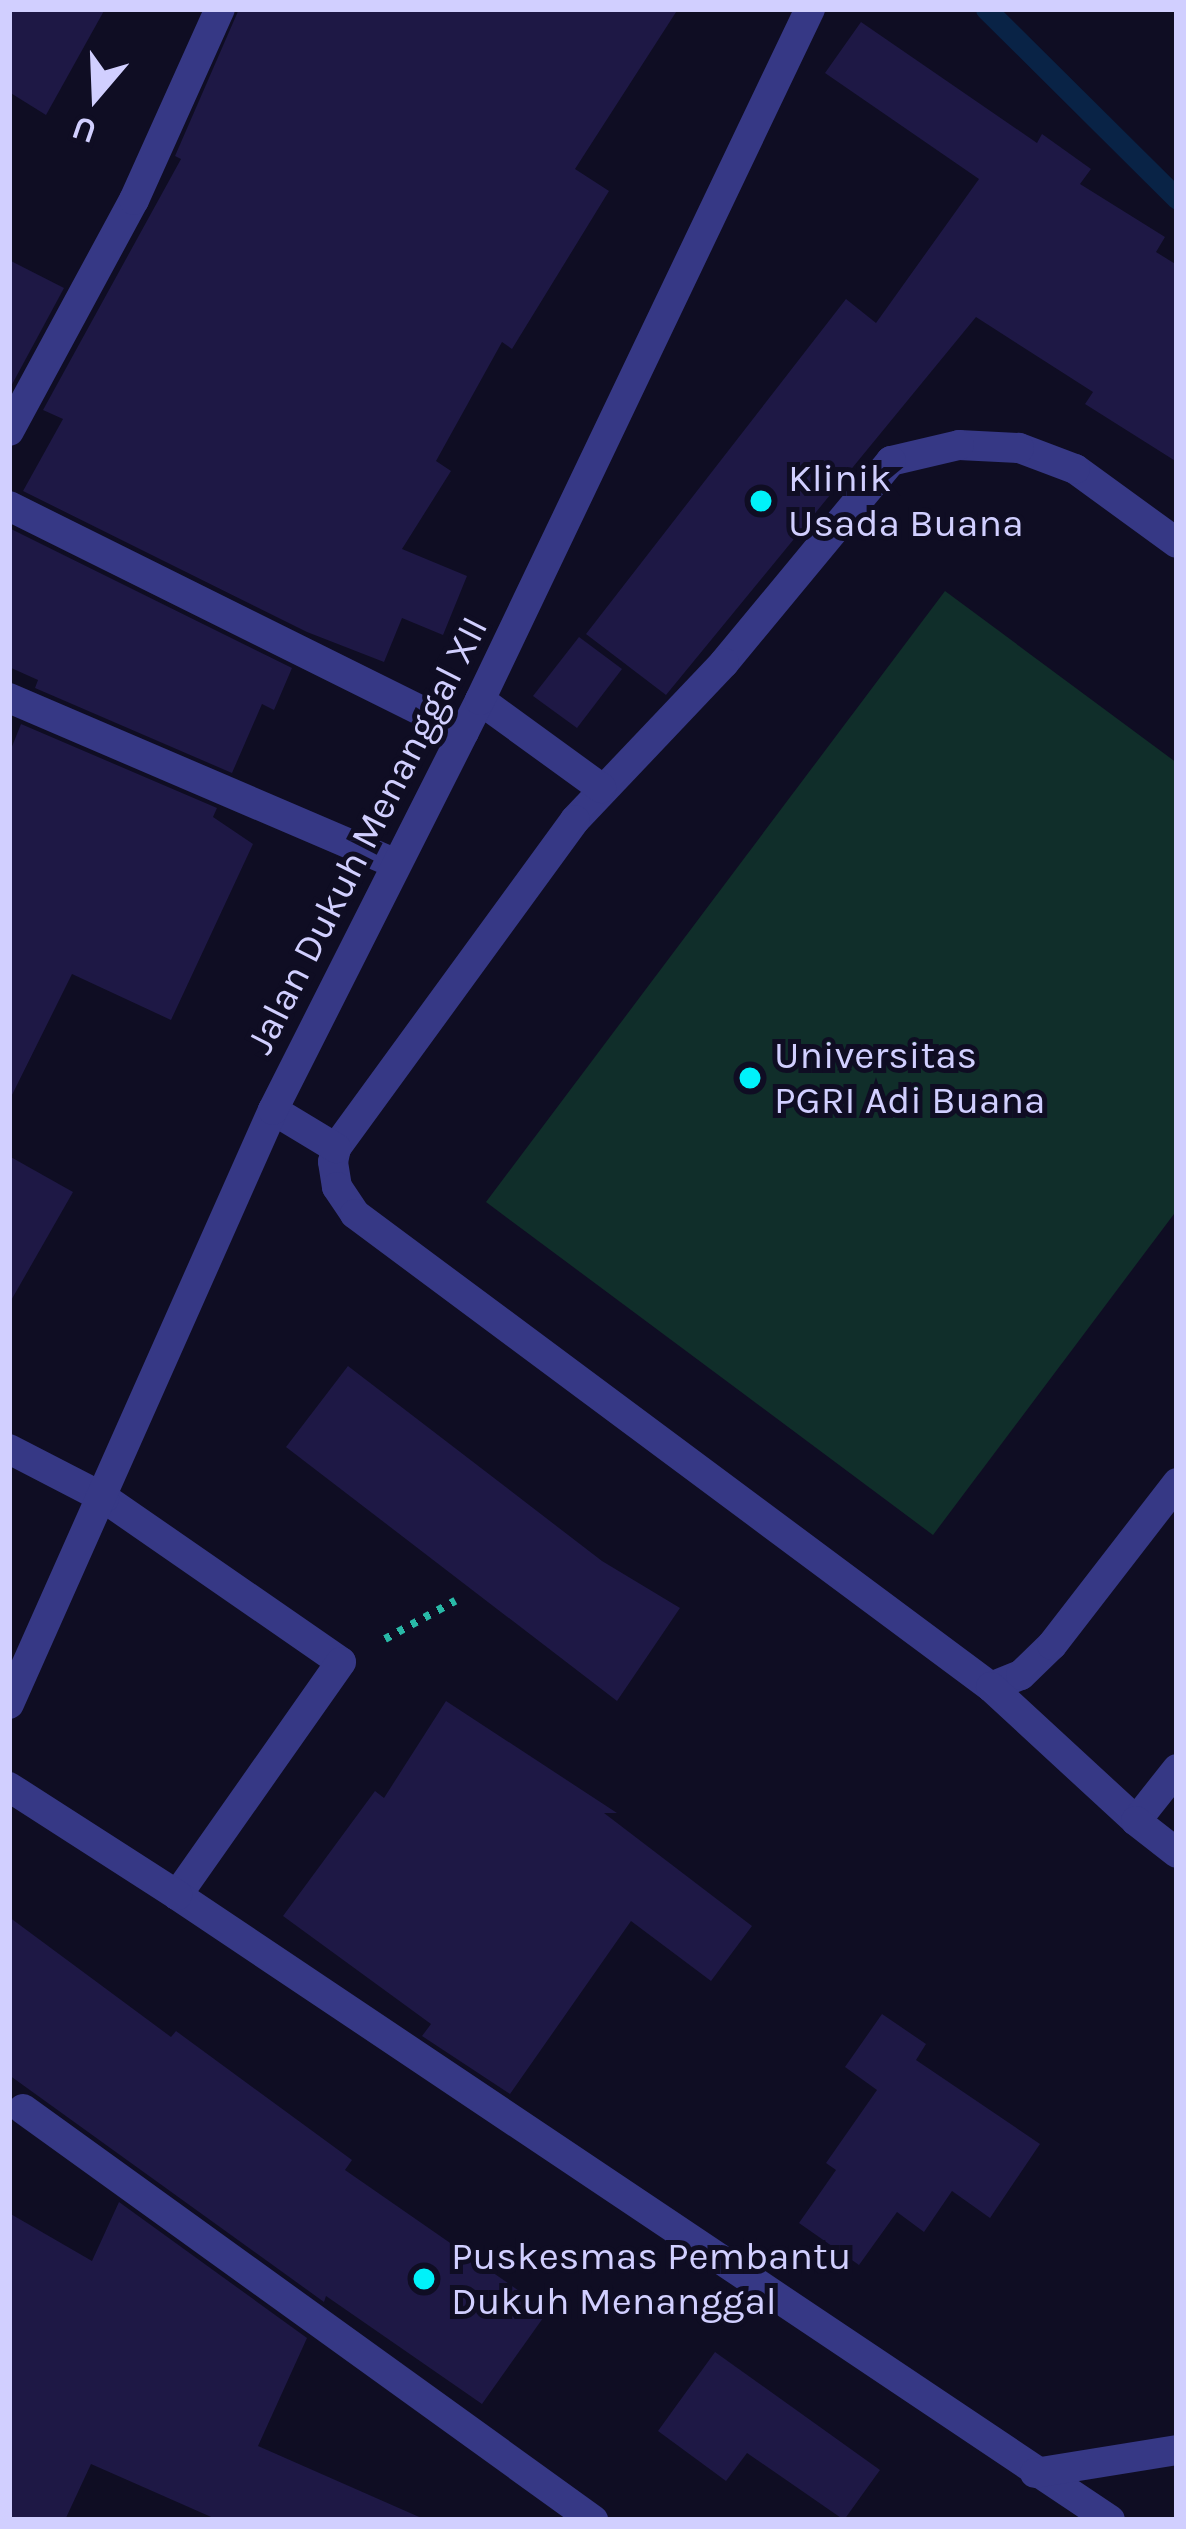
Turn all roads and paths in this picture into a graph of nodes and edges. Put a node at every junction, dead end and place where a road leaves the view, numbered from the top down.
1 (220, 9) edge
2 (811, 9) edge
3 (11, 424) edge
4 (9, 506) edge
5 (1177, 543) edge
6 (9, 698) edge
7 (480, 700) junction
8 (464, 732) junction
9 (601, 788) junction
10 (394, 863) junction
11 (273, 1110) junction
12 (335, 1148) junction
13 (9, 1449) edge
14 (1177, 1483) edge
15 (104, 1498) junction
16 (455, 1601) dead end
17 (341, 1662) junction
18 (991, 1687) junction
19 (9, 1703) edge
20 (1177, 1769) edge
21 (9, 1787) edge
22 (1136, 1821) junction
23 (1177, 1853) edge
24 (177, 1894) junction
25 (23, 2109) dead end
26 (1177, 2450) edge
27 (1035, 2473) junction
28 (592, 2520) edge
29 (1110, 2520) edge

1 - 3 street
2 - 7 street, Jalan Dukuh Menanggal XII
4 - 8 street
5 - 9 street
6 - 10 street
7 - 8 street, Jalan Dukuh Menanggal XII
7 - 9 street
8 - 10 street, Jalan Dukuh Menanggal XII
9 - 12 street
10 - 11 street, Jalan Dukuh Menanggal XII
11 - 12 street
11 - 15 street, Jalan Dukuh Menanggal XII
12 - 18 street
13 - 15 street
14 - 18 street
15 - 17 street
15 - 19 street, Jalan Dukuh Menanggal XII
16 - 17 path
17 - 24 street
18 - 22 street
20 - 22 street
21 - 24 street
22 - 23 street
24 - 27 street
25 - 28 street
26 - 27 street
27 - 29 street

